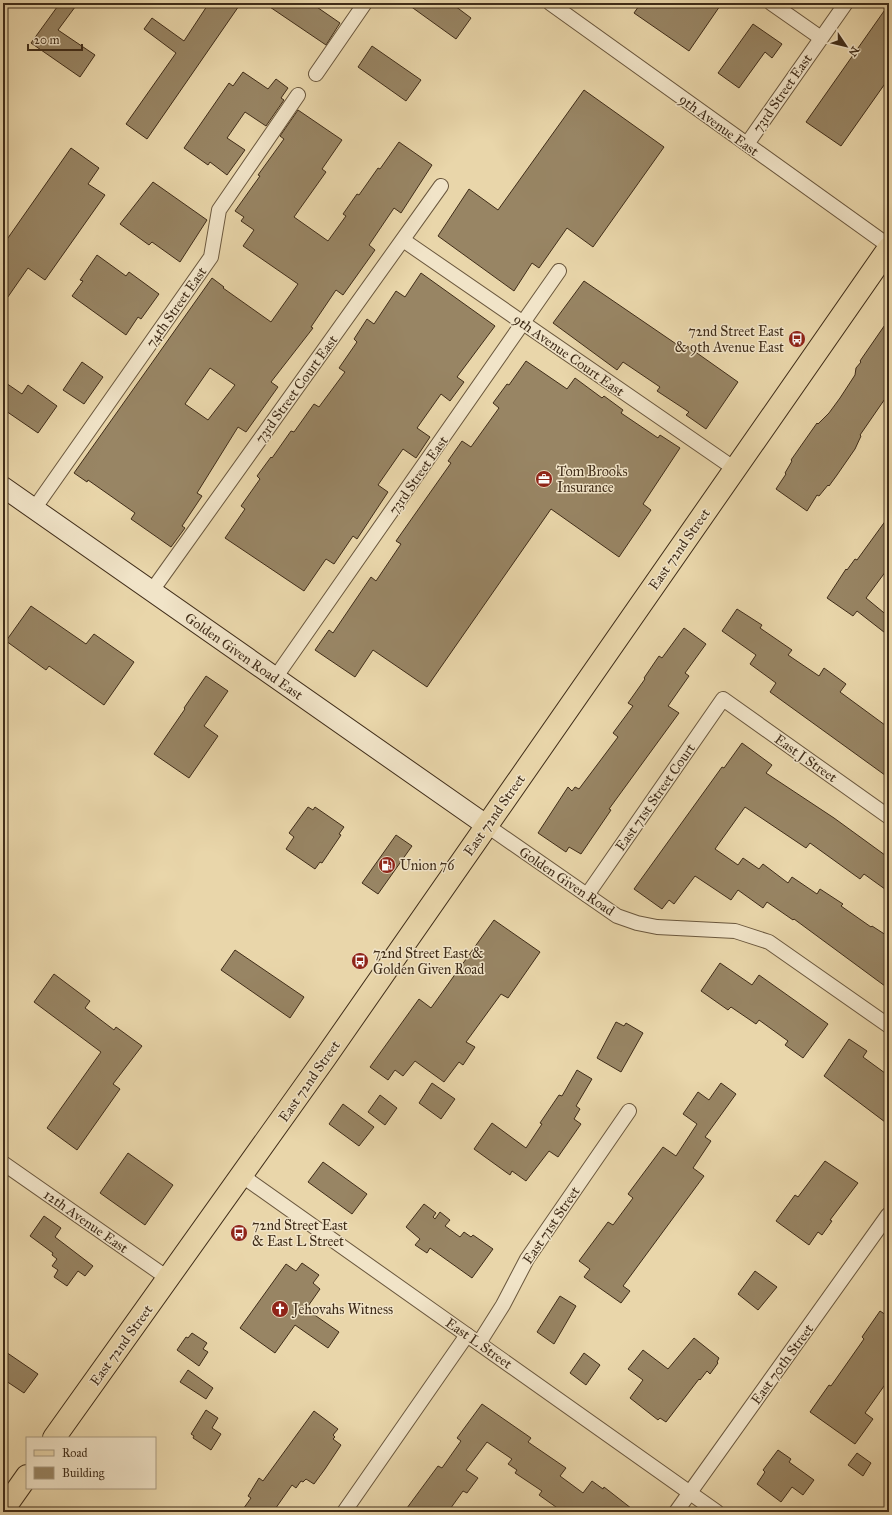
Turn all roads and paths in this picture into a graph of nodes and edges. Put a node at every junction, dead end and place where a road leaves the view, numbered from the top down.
1 (365, 3) edge
2 (550, 3) edge
3 (771, 3) edge
4 (846, 3) edge
5 (821, 38) junction
6 (316, 74) dead end
7 (298, 95) dead end
8 (747, 144) junction
9 (441, 186) dead end
10 (403, 240) junction
11 (889, 247) edge
12 (559, 271) dead end
13 (524, 324) junction
14 (735, 469) junction
15 (3, 487) edge
16 (34, 510) junction
17 (151, 592) junction
18 (275, 678) junction
19 (723, 699) joint
20 (889, 817) edge
21 (486, 825) junction
22 (587, 895) junction
23 (889, 1026) edge
24 (629, 1111) dead end
25 (3, 1163) edge
26 (241, 1175) junction
27 (888, 1215) dead end
28 (169, 1279) junction
29 (467, 1335) junction
30 (479, 1343) junction
31 (55, 1437) edge
32 (26, 1477) edge
33 (689, 1492) junction
34 (3, 1510) edge
35 (344, 1512) edge
36 (676, 1512) edge
37 (717, 1512) edge

1 - 6 street
2 - 8 street, 9th Avenue East
3 - 5 street
4 - 5 street, 73rd Street East
5 - 8 street, 73rd Street East
7 - 16 street, 74th Street East
8 - 11 street, 9th Avenue East
9 - 10 street, 73rd Street Court East
10 - 13 street, 9th Avenue Court East
10 - 17 street, 73rd Street Court East
11 - 14 main road, East 72nd Street
12 - 13 street, 73rd Street East
13 - 14 street, 9th Avenue Court East
13 - 18 street, 73rd Street East
14 - 21 main road, East 72nd Street
15 - 16 street, Golden Given Road East
16 - 17 street, Golden Given Road East
17 - 18 street, Golden Given Road East
18 - 21 street, Golden Given Road East
19 - 20 street, East J Street
19 - 22 street, East 71st Street Court
21 - 22 street, Golden Given Road
21 - 26 main road, East 72nd Street
22 - 23 street, Golden Given Road
24 - 30 street, East 71st Street
25 - 28 street, 12th Avenue East
26 - 28 main road, East 72nd Street
26 - 29 street, East L Street
27 - 33 street, East 70th Street
28 - 31 main road, East 72nd Street
29 - 30 street, East L Street
29 - 35 street
30 - 33 street, East L Street
32 - 34 main road
33 - 36 street, East 70th Street
33 - 37 street, East L Street

